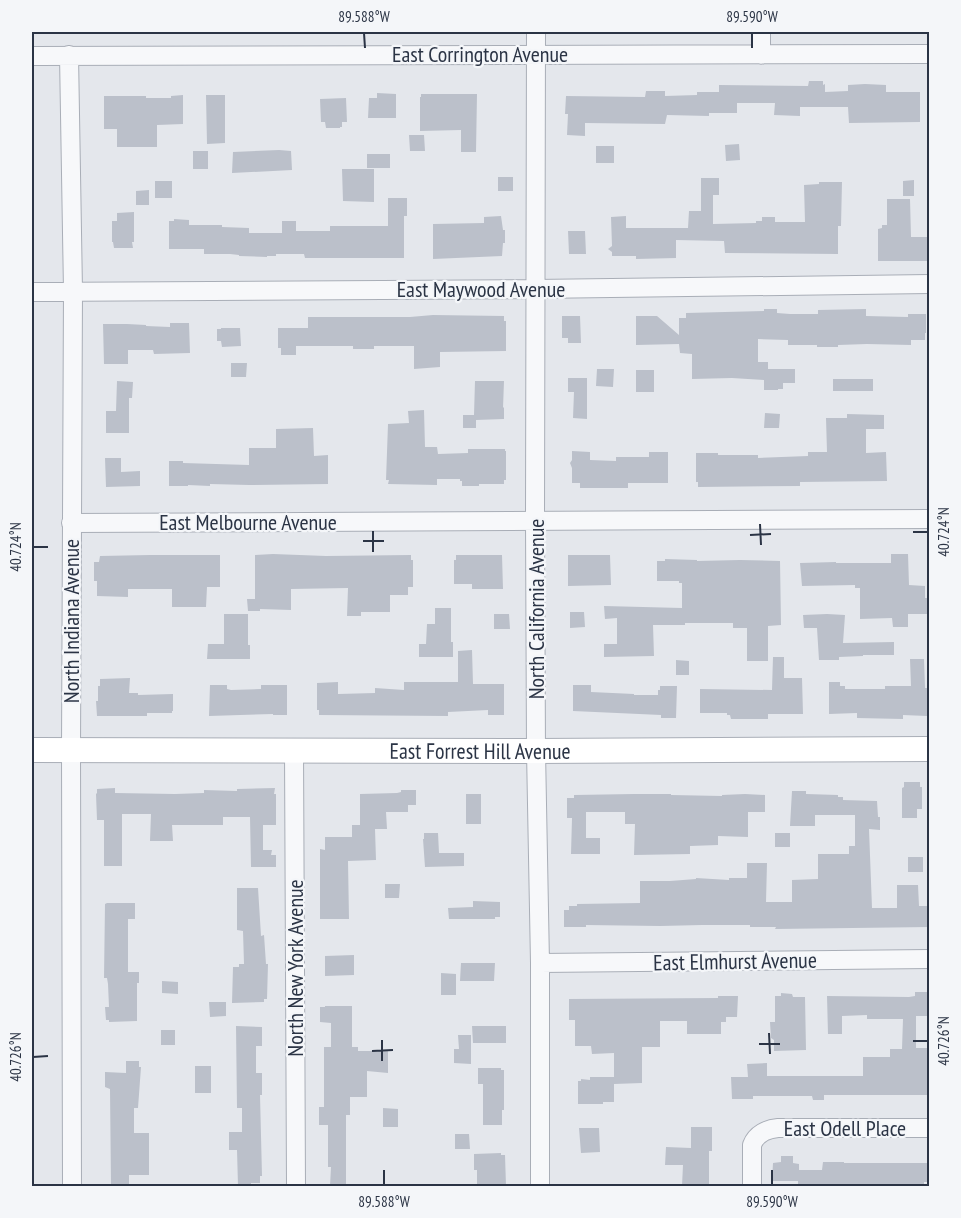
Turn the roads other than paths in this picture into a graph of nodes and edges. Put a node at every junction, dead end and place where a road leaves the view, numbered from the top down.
1 (536, 32) edge
2 (761, 32) edge
3 (536, 54) junction
4 (930, 54) edge
5 (69, 55) junction
6 (761, 55) junction
7 (32, 56) edge
8 (930, 284) edge
9 (535, 289) junction
10 (73, 291) junction
11 (32, 292) edge
12 (930, 519) edge
13 (535, 520) junction
14 (71, 523) junction
15 (930, 749) edge
16 (32, 750) edge
17 (71, 750) junction
18 (294, 750) junction
19 (536, 751) junction
20 (930, 959) edge
21 (540, 963) junction
22 (930, 1128) edge
23 (72, 1186) edge
24 (296, 1186) edge
25 (540, 1186) edge
26 (752, 1186) edge

1 - 3 street, North California Avenue
2 - 6 street
3 - 5 street, East Corrington Avenue
3 - 6 street, East Corrington Avenue
3 - 9 street, North California Avenue
4 - 6 street, East Corrington Avenue
5 - 7 street, East Corrington Avenue
5 - 10 street, North Indiana Avenue
8 - 9 street, East Maywood Avenue
9 - 10 street, East Maywood Avenue
9 - 13 street, North California Avenue
10 - 11 street, East Maywood Avenue
10 - 14 street, North Indiana Avenue
12 - 13 street, East Melbourne Avenue
13 - 14 street, East Melbourne Avenue
13 - 19 street, North California Avenue
14 - 17 street, North Indiana Avenue
15 - 19 main road, East Forrest Hill Avenue
16 - 17 main road, East Forrest Hill Avenue
17 - 18 main road, East Forrest Hill Avenue
17 - 23 street, North Indiana Avenue
18 - 19 main road, East Forrest Hill Avenue
18 - 24 street, North New York Avenue
19 - 21 street, North California Avenue
20 - 21 street, East Elmhurst Avenue
21 - 25 street, North California Avenue
22 - 26 street, East Odell Place

